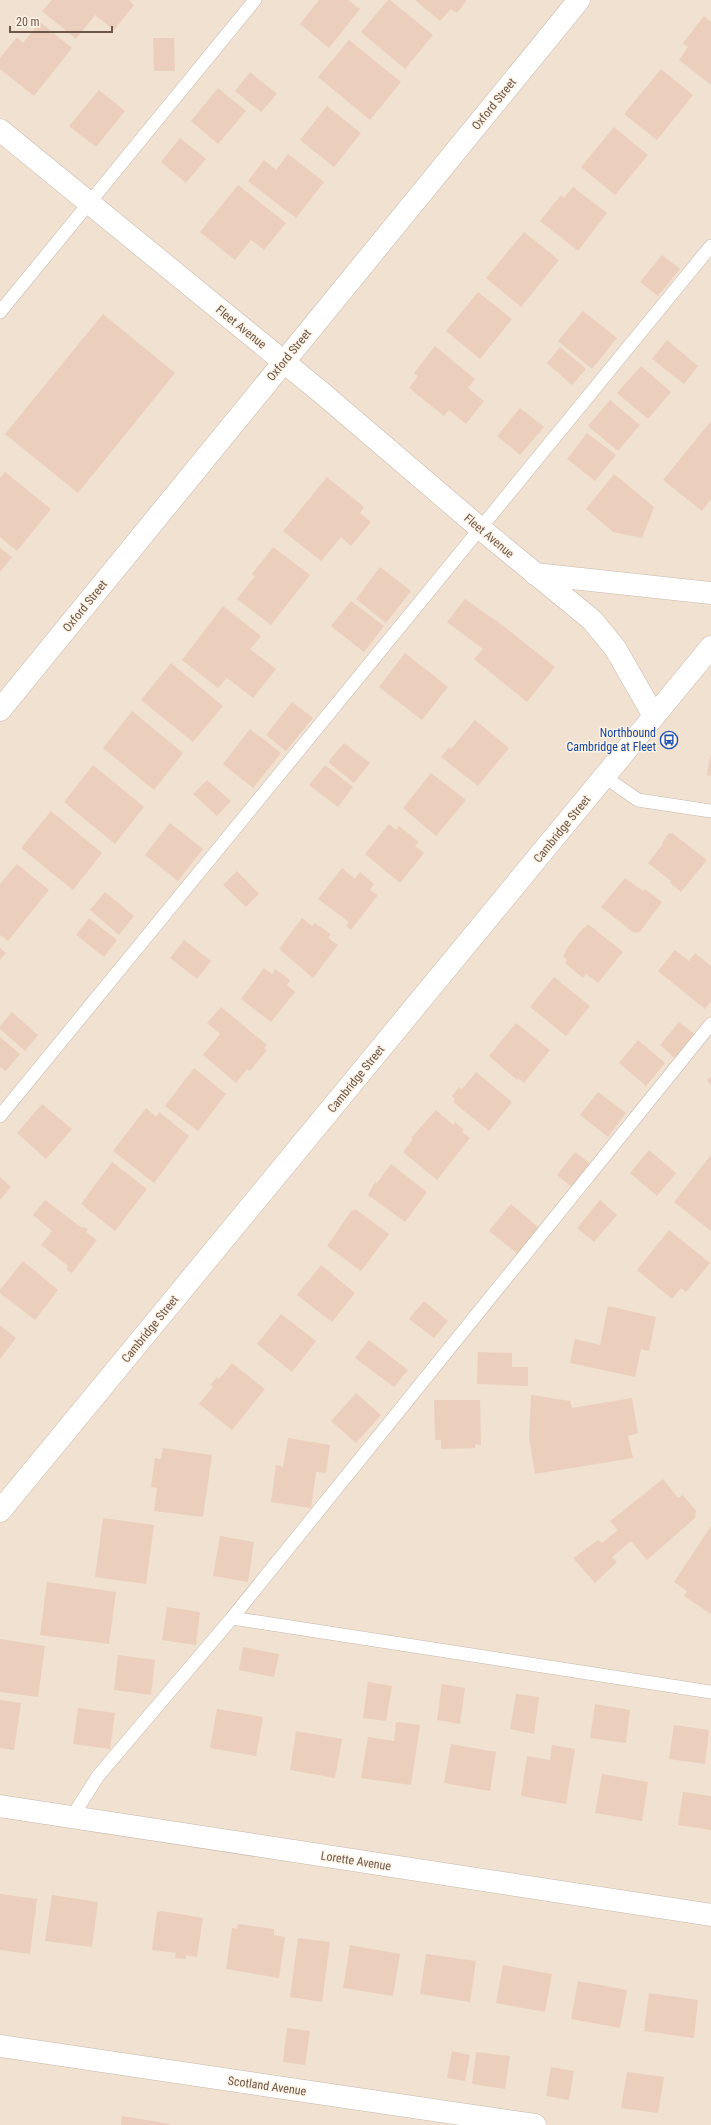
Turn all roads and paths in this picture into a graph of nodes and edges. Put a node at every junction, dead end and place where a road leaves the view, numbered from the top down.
1 (255, 0) edge
2 (579, 0) edge
3 (0, 130) edge
4 (89, 203) junction
5 (711, 246) edge
6 (0, 312) edge
7 (283, 362) junction
8 (481, 529) junction
9 (535, 574) junction
10 (711, 593) edge
11 (711, 647) edge
12 (0, 710) edge
13 (654, 716) junction
14 (605, 776) junction
15 (711, 810) edge
16 (711, 1024) edge
17 (0, 1116) edge
18 (0, 1511) edge
19 (232, 1618) junction
20 (711, 1692) edge
21 (0, 1806) edge
22 (72, 1817) junction
23 (711, 1915) edge
24 (0, 2046) edge
25 (535, 2125) edge

1 - 4 lane
2 - 7 street, Oxford Street
3 - 4 street, Fleet Avenue
4 - 6 lane
4 - 7 street, Fleet Avenue
5 - 8 lane
7 - 8 street, Fleet Avenue
7 - 12 street, Oxford Street
8 - 9 street, Fleet Avenue
8 - 17 lane
9 - 10 street
9 - 13 street, Fleet Avenue
11 - 13 street, Cambridge Street
13 - 14 street, Cambridge Street
14 - 15 lane
14 - 18 street, Cambridge Street
16 - 19 lane
19 - 20 lane
19 - 22 lane
21 - 22 street, Lorette Avenue
22 - 23 street, Lorette Avenue
24 - 25 street, Scotland Avenue

